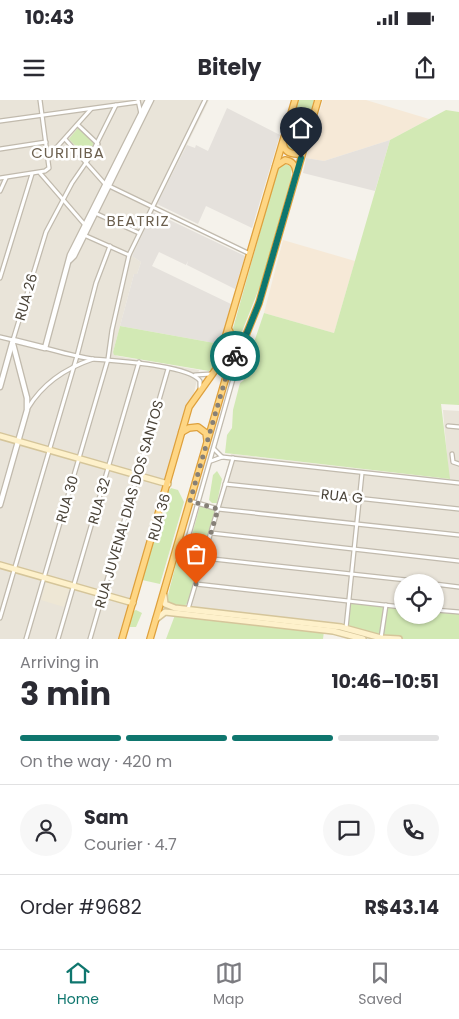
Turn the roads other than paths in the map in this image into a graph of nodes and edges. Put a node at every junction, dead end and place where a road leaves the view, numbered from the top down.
1 (40, 100) edge
2 (150, 100) edge
3 (205, 100) edge
4 (295, 100) edge
5 (318, 100) edge
6 (138, 101) edge
7 (116, 105) junction
8 (91, 108) junction
9 (143, 114) junction
10 (42, 115) junction
11 (0, 121) edge
12 (78, 125) junction
13 (283, 138) junction
14 (65, 139) junction
15 (46, 142) junction
16 (98, 144) junction
17 (305, 144) junction
18 (0, 149) edge
19 (48, 157) junction
20 (86, 164) junction
21 (275, 168) junction
22 (39, 172) junction
23 (297, 173) junction
24 (32, 174) junction
25 (6, 177) junction
26 (0, 178) edge
27 (107, 184) junction
28 (0, 191) edge
29 (63, 199) junction
30 (152, 206) junction
31 (95, 213) junction
32 (85, 226) junction
33 (138, 233) junction
34 (84, 235) junction
35 (110, 246) junction
36 (251, 254) junction
37 (129, 255) junction
38 (70, 260) junction
39 (0, 278) edge
40 (228, 328) junction
41 (226, 334) junction
42 (247, 334) junction
43 (0, 337) edge
44 (13, 341) junction
45 (45, 348) junction
46 (77, 356) junction
47 (94, 359) junction
48 (108, 359) junction
49 (139, 362) junction
50 (74, 368) junction
51 (168, 369) junction
52 (228, 370) junction
53 (235, 372) dead end
54 (214, 373) junction
55 (194, 374) junction
56 (0, 387) edge
57 (196, 395) junction
58 (27, 410) junction
59 (448, 426) dead end
60 (459, 427) edge
61 (182, 432) junction
62 (0, 436) edge
63 (18, 441) junction
64 (207, 442) junction
65 (214, 449) junction
66 (50, 450) junction
67 (452, 454) dead end
68 (222, 457) junction
69 (233, 458) junction
70 (79, 459) junction
71 (211, 461) junction
72 (459, 464) edge
73 (109, 468) junction
74 (362, 473) junction
75 (137, 476) junction
76 (459, 483) edge
77 (168, 484) junction
78 (225, 484) junction
79 (359, 499) junction
80 (190, 501) junction
81 (199, 503) junction
82 (0, 505) edge
83 (218, 509) junction
84 (459, 509) edge
85 (356, 524) junction
86 (211, 533) junction
87 (459, 535) edge
88 (175, 550) junction
89 (354, 550) junction
90 (204, 558) junction
91 (459, 561) edge
92 (0, 565) edge
93 (15, 569) junction
94 (352, 575) junction
95 (45, 577) junction
96 (394, 579) edge
97 (196, 584) junction
98 (444, 585) edge
99 (74, 586) junction
100 (459, 586) edge
101 (164, 591) junction
102 (103, 594) junction
103 (349, 600) junction
104 (133, 602) junction
105 (386, 605) junction
106 (394, 606) edge
107 (188, 610) junction
108 (444, 611) edge
109 (459, 612) edge
110 (0, 618) edge
111 (155, 620) junction
112 (346, 628) junction
113 (381, 638) junction
114 (26, 639) edge
115 (58, 639) edge
116 (90, 639) edge
117 (122, 639) edge
118 (150, 639) edge
119 (363, 639) edge
120 (400, 639) edge

1 - 10 street
2 - 9 street
3 - 30 street, RUA 30
4 - 13 highway
5 - 17 highway
6 - 7 street
6 - 9 street
7 - 8 street
7 - 16 street, RUA 26
8 - 10 street
8 - 12 street
9 - 27 street
10 - 11 street
10 - 15 street
12 - 14 street
12 - 16 street
13 - 17 highway
13 - 21 highway
14 - 19 street
14 - 20 street
15 - 18 street
15 - 19 street
16 - 20 street, RUA 26
17 - 23 highway
19 - 22 street
20 - 27 street
20 - 29 street, RUA 26
21 - 23 highway
21 - 36 highway
22 - 24 street
22 - 29 street
23 - 42 highway
24 - 25 street
24 - 39 street
25 - 26 street
25 - 28 street
27 - 30 street
27 - 31 street
27 - 32 street
29 - 32 street
29 - 44 street, RUA 26
30 - 33 street, RUA 30
30 - 36 street
31 - 33 street
31 - 34 street
32 - 38 street
33 - 37 street, RUA 30
34 - 35 street
34 - 38 street
35 - 37 street
35 - 46 street
36 - 40 highway
37 - 48 street, RUA 30
38 - 45 street
40 - 41 highway
40 - 42 highway
41 - 52 highway
41 - 54 highway
42 - 52 highway
43 - 44 street
44 - 45 street
44 - 56 street, RUA 26
44 - 58 street
45 - 46 street
46 - 47 street
46 - 50 street
47 - 48 street
47 - 50 street
48 - 49 street
48 - 70 street, RUA 30
49 - 51 street
49 - 73 street, RUA 32
50 - 58 street
50 - 66 street
51 - 55 street
51 - 75 street, RUA JUVENAL DIAS DOS SANTOS
52 - 64 highway
53 - 65 street
54 - 55 street
54 - 57 highway, RUA 36
55 - 57 street
57 - 61 highway, RUA 36
58 - 63 street
59 - 60 street
61 - 64 highway
61 - 77 highway, RUA 36
62 - 63 main road
63 - 66 main road
63 - 82 street
64 - 80 highway
65 - 68 street
65 - 71 street
66 - 70 main road
66 - 93 street
67 - 72 street
68 - 69 street
68 - 71 street
69 - 74 street
69 - 78 street
70 - 73 main road
70 - 95 street, RUA 30
71 - 81 street
73 - 75 main road
73 - 99 street, RUA 32
74 - 76 street
74 - 79 street
75 - 77 main road
75 - 102 street, RUA JUVENAL DIAS DOS SANTOS
77 - 104 highway, RUA 36
78 - 79 street, RUA G
78 - 83 street
79 - 84 street, RUA G
79 - 85 street
80 - 81 street
80 - 88 highway
81 - 83 street
81 - 88 street
83 - 85 street
83 - 86 street
85 - 87 street
85 - 89 street
86 - 89 street
86 - 90 street
88 - 101 highway
89 - 91 street
89 - 94 street
90 - 94 street
90 - 97 street
92 - 93 main road
93 - 95 main road
93 - 110 street
94 - 96 street
94 - 103 street
95 - 99 main road
95 - 114 street, RUA 30
97 - 103 street
97 - 107 street
98 - 100 street
99 - 102 main road
99 - 115 street, RUA 32
101 - 107 main road
101 - 111 highway
102 - 104 main road
102 - 116 street, RUA JUVENAL DIAS DOS SANTOS
103 - 105 street
103 - 112 street
104 - 117 highway, RUA 36
105 - 106 street
105 - 113 street
107 - 112 main road
108 - 109 street
111 - 118 highway
111 - 119 main road
112 - 113 main road
113 - 120 main road

